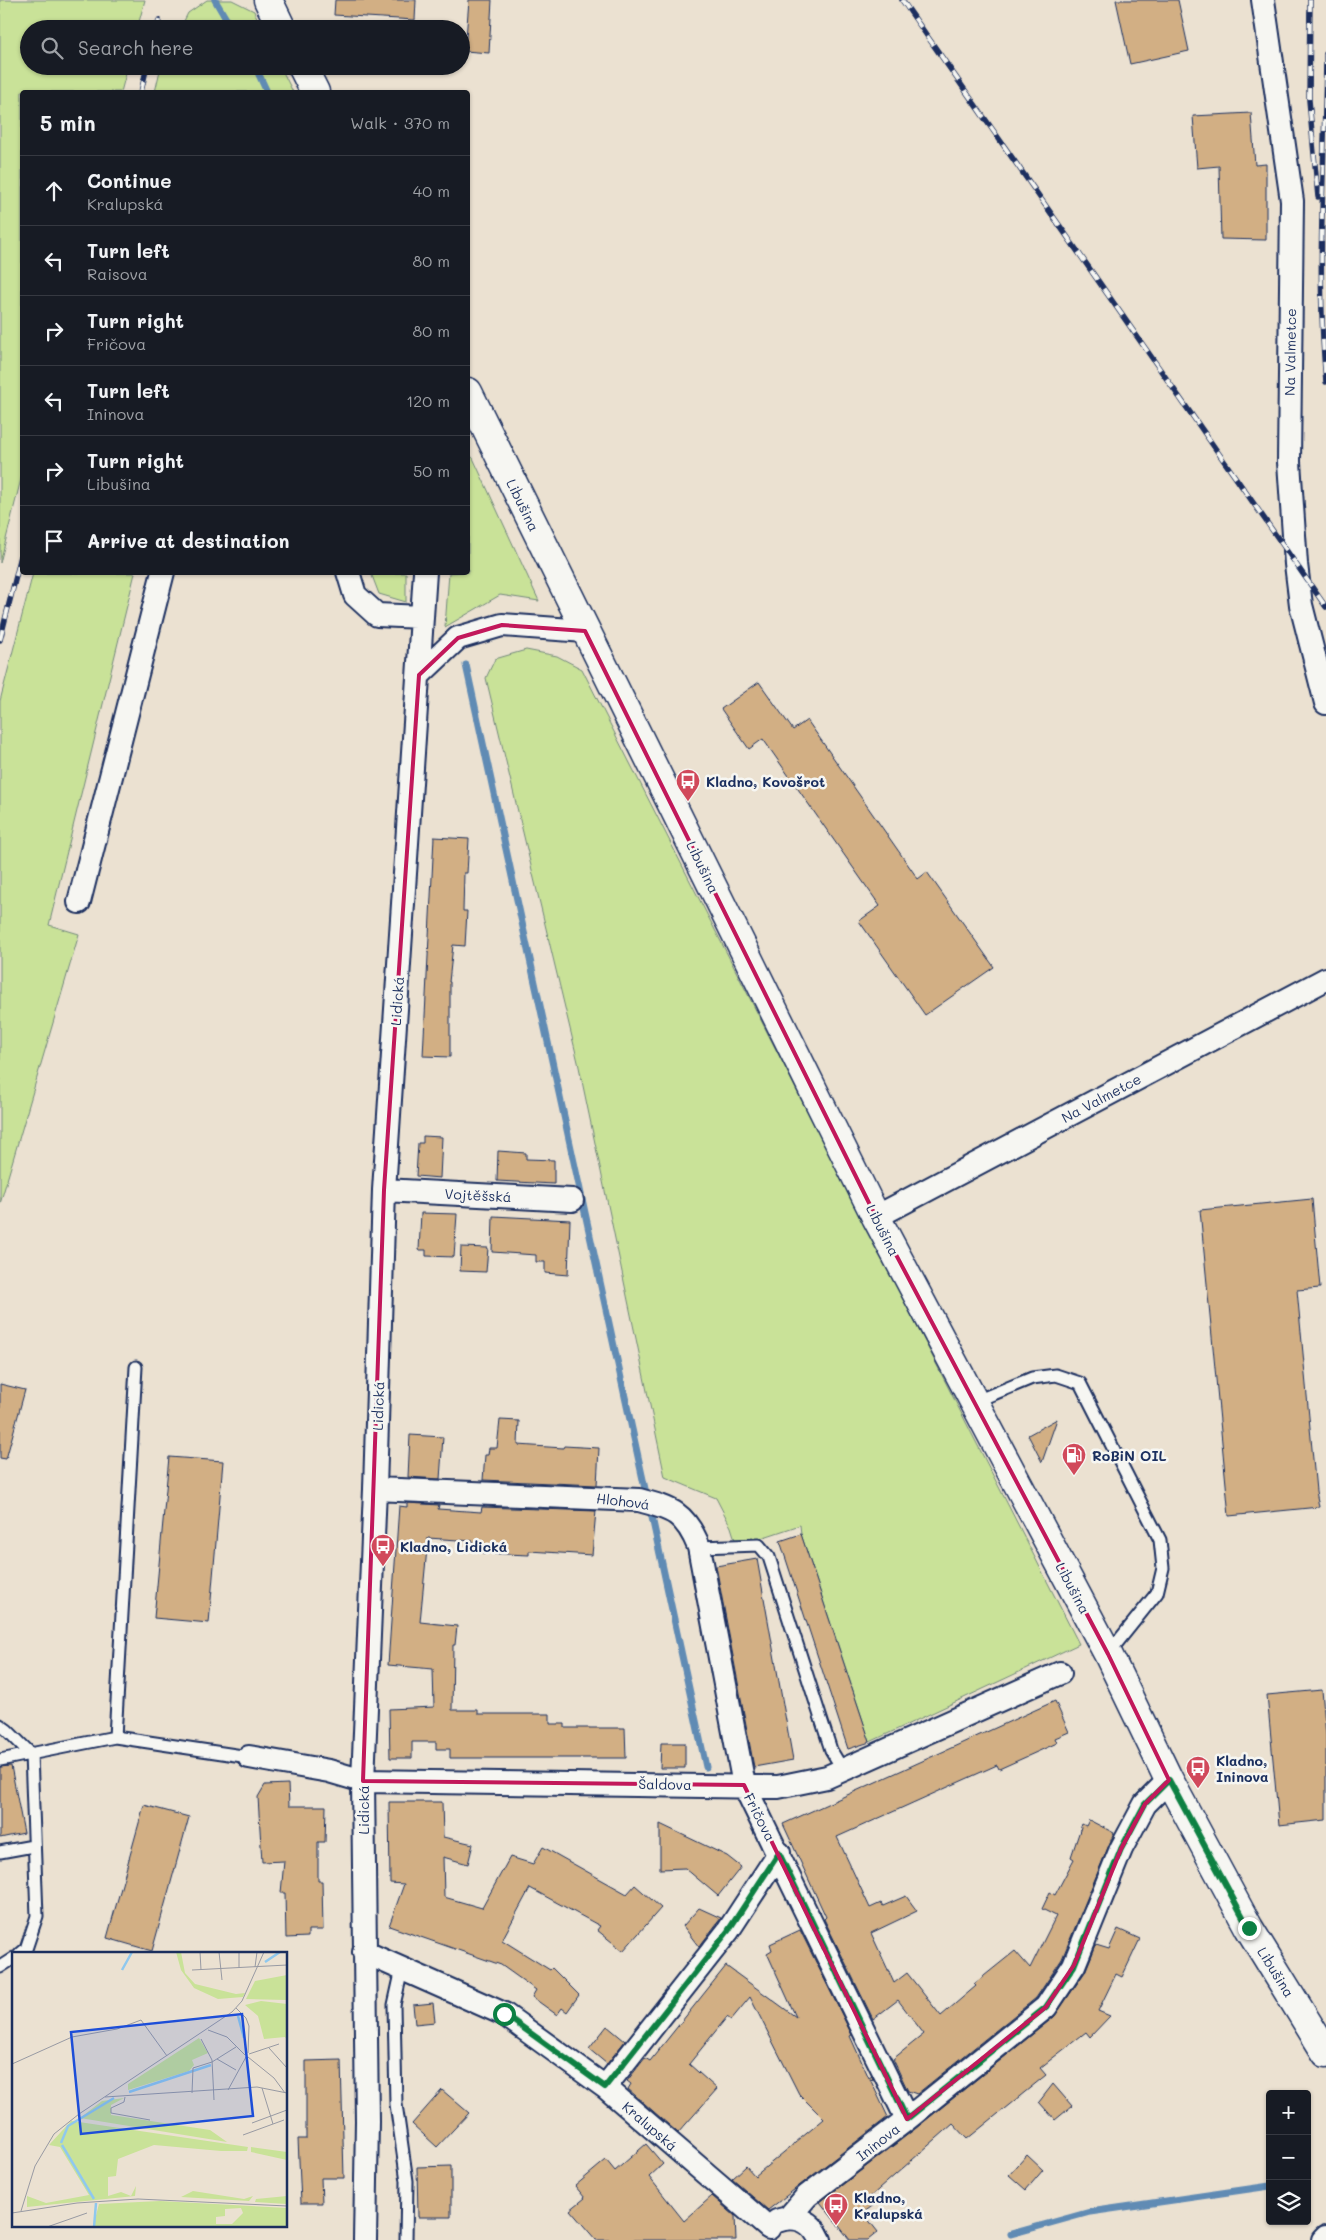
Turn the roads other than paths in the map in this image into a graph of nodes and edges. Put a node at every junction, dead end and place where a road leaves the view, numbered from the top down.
1 (268, 0) edge
2 (1263, 0) edge
3 (278, 20) edge
4 (306, 75) edge
5 (314, 90) edge
6 (470, 396) edge
7 (162, 575) edge
8 (349, 575) edge
9 (426, 575) edge
10 (422, 617) junction
11 (585, 631) junction
12 (419, 676) junction
13 (1326, 703) edge
14 (79, 902) dead end
15 (1326, 979) edge
16 (384, 1190) junction
17 (572, 1200) dead end
18 (876, 1217) junction
19 (136, 1367) dead end
20 (973, 1402) junction
21 (376, 1489) junction
22 (698, 1547) junction
23 (1108, 1654) junction
24 (1060, 1672) dead end
25 (0, 1725) edge
26 (115, 1737) junction
27 (30, 1754) junction
28 (248, 1757) joint
29 (0, 1760) edge
30 (843, 1770) junction
31 (363, 1780) junction
32 (1169, 1780) junction
33 (744, 1785) junction
34 (33, 1846) junction
35 (0, 1852) edge
36 (779, 1853) junction
37 (22, 1952) edge
38 (364, 1952) junction
39 (12, 1959) edge
40 (0, 1967) edge
41 (402, 1969) junction
42 (1326, 2053) edge
43 (605, 2087) junction
44 (907, 2119) junction
45 (789, 2217) junction
46 (766, 2234) edge
47 (1326, 2237) edge
48 (365, 2240) edge
49 (406, 2240) edge
50 (820, 2240) edge
51 (1323, 2240) edge

1 - 3 main road
2 - 13 street, Na Valmetce
4 - 5 main road
6 - 11 main road, Libušina
7 - 14 street
8 - 10 street
9 - 10 street, Lidická
10 - 12 street, Lidická
11 - 12 street
11 - 18 main road, Libušina
12 - 16 street, Lidická
15 - 18 street, Na Valmetce
16 - 17 street, Vojtěšská
16 - 21 street, Lidická
18 - 20 main road, Libušina
19 - 26 lane
20 - 23 main road, Libušina
20 - 23 lane
21 - 22 street, Hlohová
21 - 31 street, Lidická
22 - 30 lane
22 - 33 street, Hlohová
23 - 32 main road, Libušina
24 - 30 street, Šaldova
25 - 27 lane
26 - 27 lane
26 - 28 lane
27 - 29 lane
27 - 34 lane
28 - 31 street, Šaldova
30 - 33 street, Šaldova
31 - 33 street, Šaldova
31 - 38 street, Lidická
32 - 42 main road, Libušina
32 - 44 street, Ininova
33 - 36 street, Fričova
34 - 35 lane
34 - 37 lane
36 - 43 street
36 - 44 street, Fričova
38 - 41 street, Kralupská
38 - 48 street, Lidická
39 - 40 lane
41 - 43 street, Kralupská
41 - 49 lane
43 - 46 street, Kralupská
44 - 45 street, Ininova
45 - 46 street, Ininova
45 - 50 street
47 - 51 street

